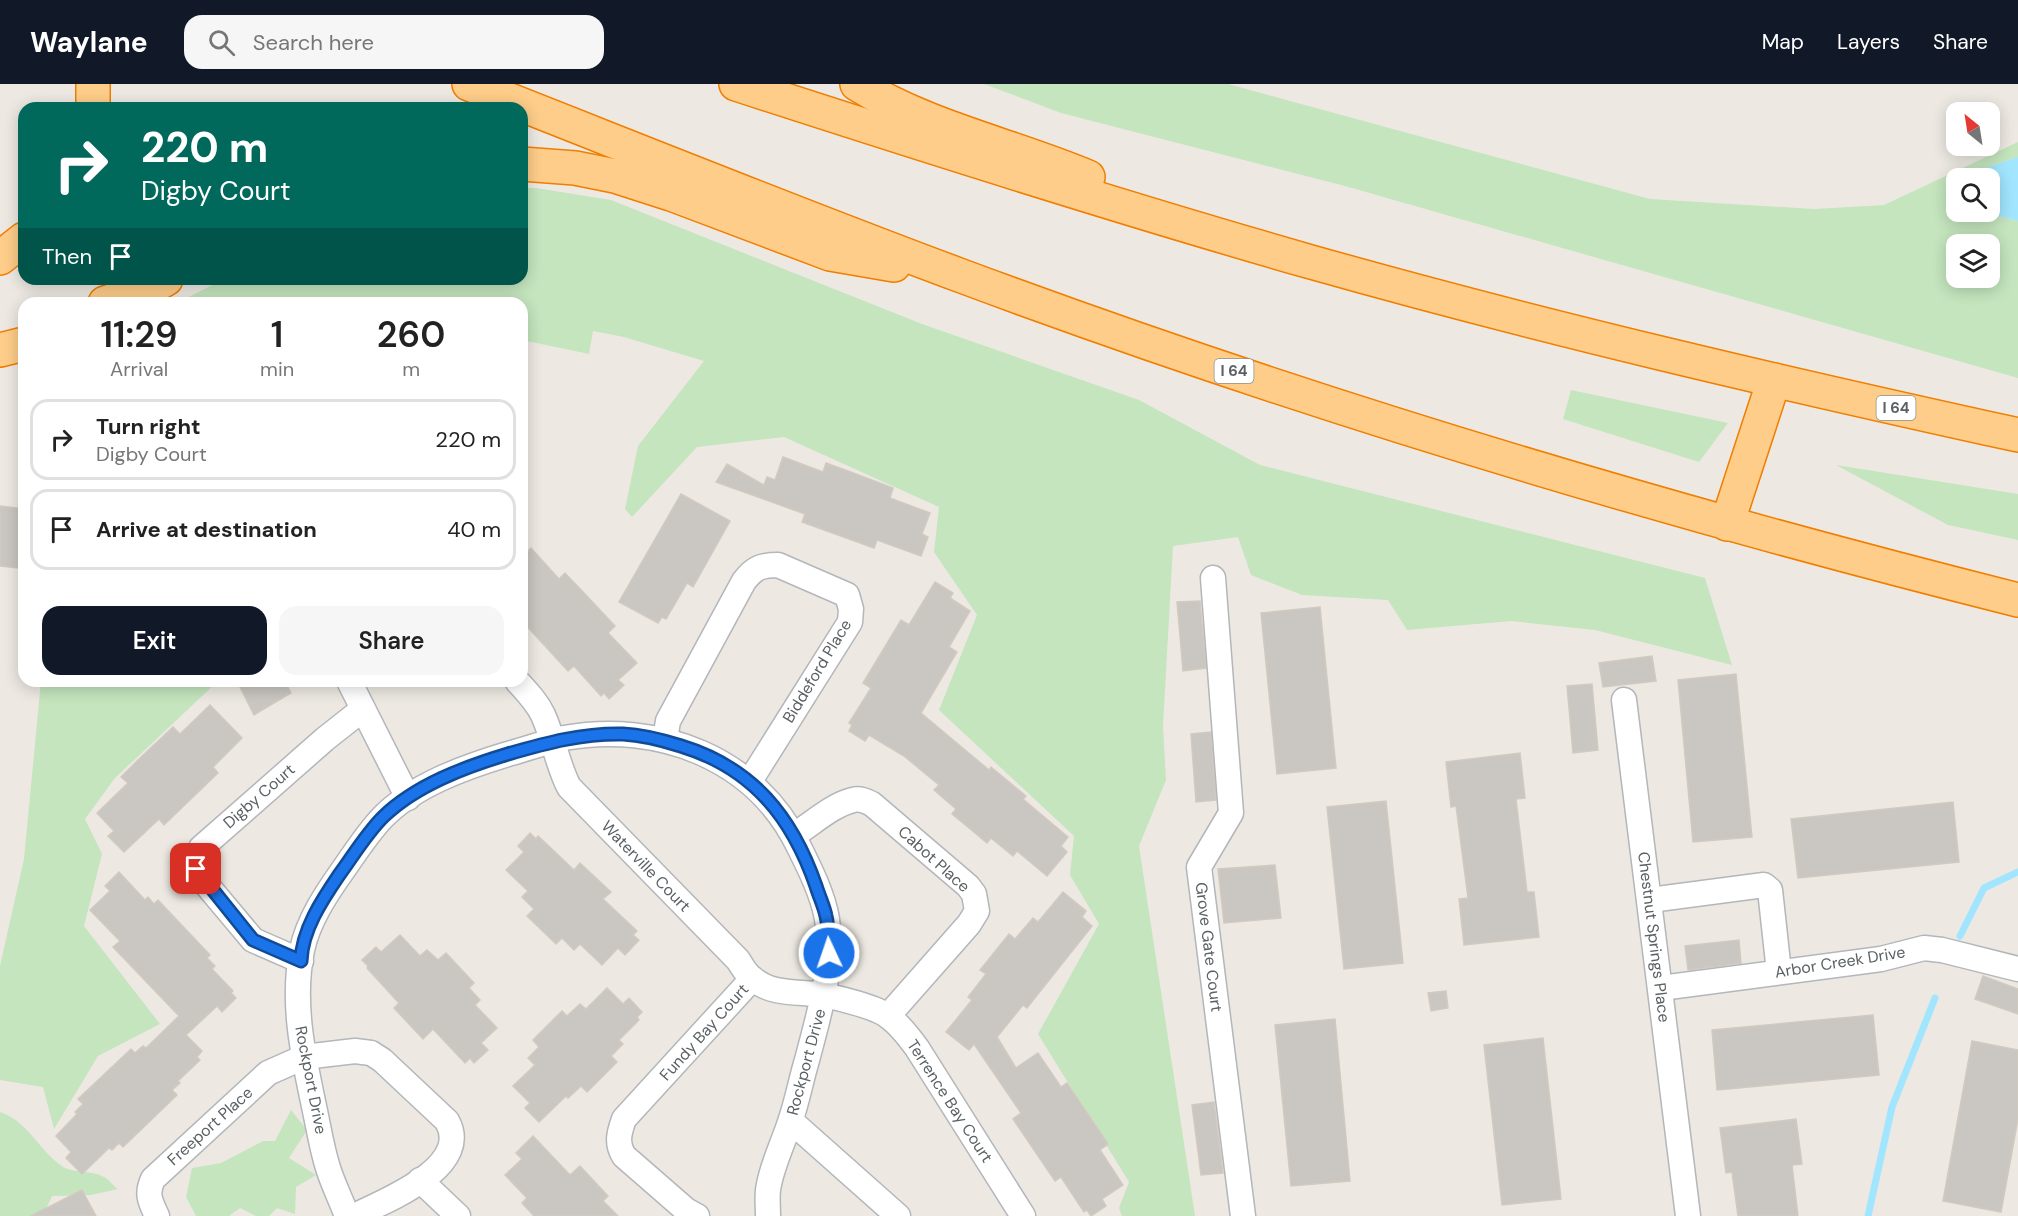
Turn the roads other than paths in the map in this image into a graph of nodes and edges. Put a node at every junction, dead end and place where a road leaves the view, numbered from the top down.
1 (93, 84) edge
2 (469, 84) edge
3 (736, 84) edge
4 (857, 84) edge
5 (93, 102) edge
6 (515, 102) edge
7 (528, 107) edge
8 (528, 164) edge
9 (1227, 238) junction
10 (18, 244) edge
11 (0, 258) edge
12 (959, 275) junction
13 (154, 285) edge
14 (156, 285) edge
15 (122, 297) edge
16 (133, 297) edge
17 (18, 328) edge
18 (0, 332) edge
19 (18, 346) edge
20 (0, 350) edge
21 (1774, 380) junction
22 (2018, 435) edge
23 (1726, 524) junction
24 (1213, 578) dead end
25 (2018, 600) edge
26 (352, 687) edge
27 (523, 687) edge
28 (1624, 700) dead end
29 (363, 709) junction
30 (553, 741) junction
31 (664, 741) junction
32 (750, 781) junction
33 (408, 798) junction
34 (794, 835) junction
35 (1650, 900) junction
36 (301, 961) junction
37 (2018, 969) edge
38 (1779, 972) junction
39 (752, 979) junction
40 (1661, 988) junction
41 (824, 995) junction
42 (888, 1016) junction
43 (304, 1057) junction
44 (791, 1122) junction
45 (420, 1180) junction
46 (157, 1216) edge
47 (347, 1216) edge
48 (354, 1216) edge
49 (458, 1216) edge
50 (697, 1216) edge
51 (768, 1216) edge
52 (898, 1216) edge
53 (1023, 1216) edge
54 (1243, 1216) edge
55 (1688, 1216) edge

1 - 5 highway
2 - 6 highway, I 64
3 - 9 highway, I 64
4 - 9 highway
7 - 12 highway, I 64
8 - 12 highway
9 - 21 highway, I 64
10 - 11 highway
12 - 23 highway, I 64
13 - 15 highway
14 - 16 highway
17 - 18 highway
19 - 20 highway
21 - 22 highway, I 64
21 - 23 highway
23 - 25 highway, I 64
24 - 54 street, Grove Gate Court
26 - 29 street
27 - 30 street, Waterville Court
28 - 35 street, Chestnut Springs Place
29 - 33 street
29 - 36 street, Digby Court
30 - 31 street, Rockport Drive
30 - 33 street, Rockport Drive
30 - 39 street, Waterville Court
31 - 32 street, Rockport Drive
31 - 32 street, Biddeford Place
32 - 34 street, Rockport Drive
33 - 36 street, Rockport Drive
34 - 41 street, Rockport Drive
34 - 42 street, Cabot Place
35 - 38 street
35 - 40 street, Chestnut Springs Place
36 - 43 street, Rockport Drive
37 - 38 street, Arbor Creek Drive
38 - 40 street, Arbor Creek Drive
39 - 41 street, Waterville Court
39 - 50 street, Fundy Bay Court
40 - 55 street, Chestnut Springs Place
41 - 42 street, Terrence Bay Court
41 - 44 street, Rockport Drive
42 - 53 street, Terrence Bay Court
43 - 45 street, Freeport Place
43 - 46 street, Freeport Place
43 - 47 street, Rockport Drive
44 - 51 street, Rockport Drive
44 - 52 street
45 - 48 street, Freeport Place
45 - 49 street

